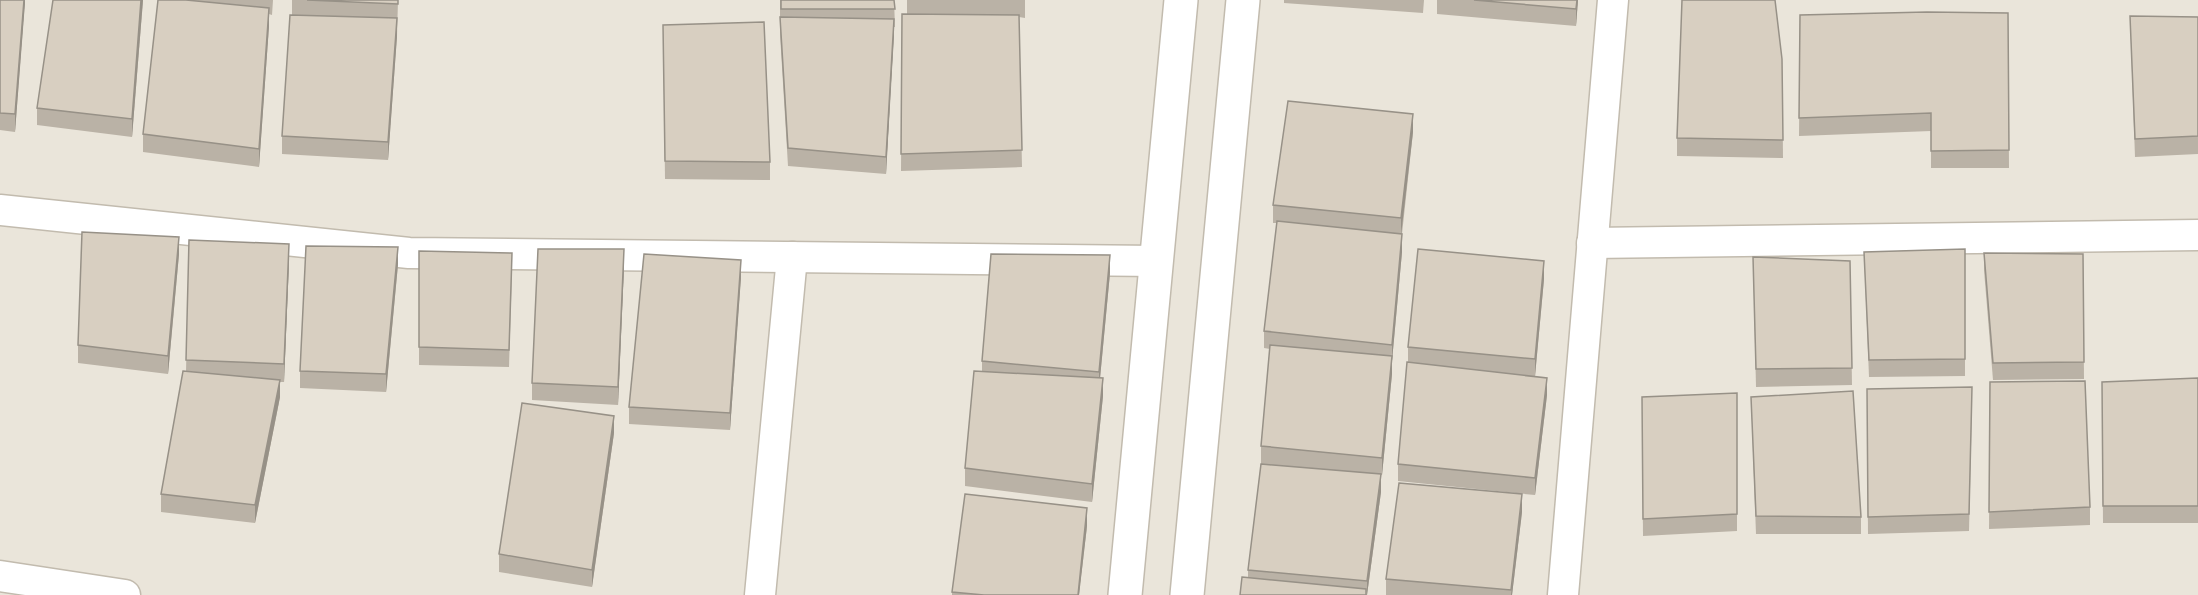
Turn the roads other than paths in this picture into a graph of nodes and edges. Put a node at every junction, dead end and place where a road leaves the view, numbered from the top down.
1 (1181, 0) edge
2 (1243, 0) edge
3 (1613, 0) edge
4 (0, 210) edge
5 (2198, 235) edge
6 (1592, 243) junction
7 (792, 257) junction
8 (1157, 261) junction
9 (0, 576) edge
10 (125, 595) edge
11 (760, 595) edge
12 (1125, 595) edge
13 (1187, 595) edge
14 (1563, 595) edge

1 - 8 street
2 - 13 street
3 - 6 street
4 - 7 street
5 - 6 street
6 - 14 street
7 - 8 street
7 - 11 street
8 - 12 street
9 - 10 street

